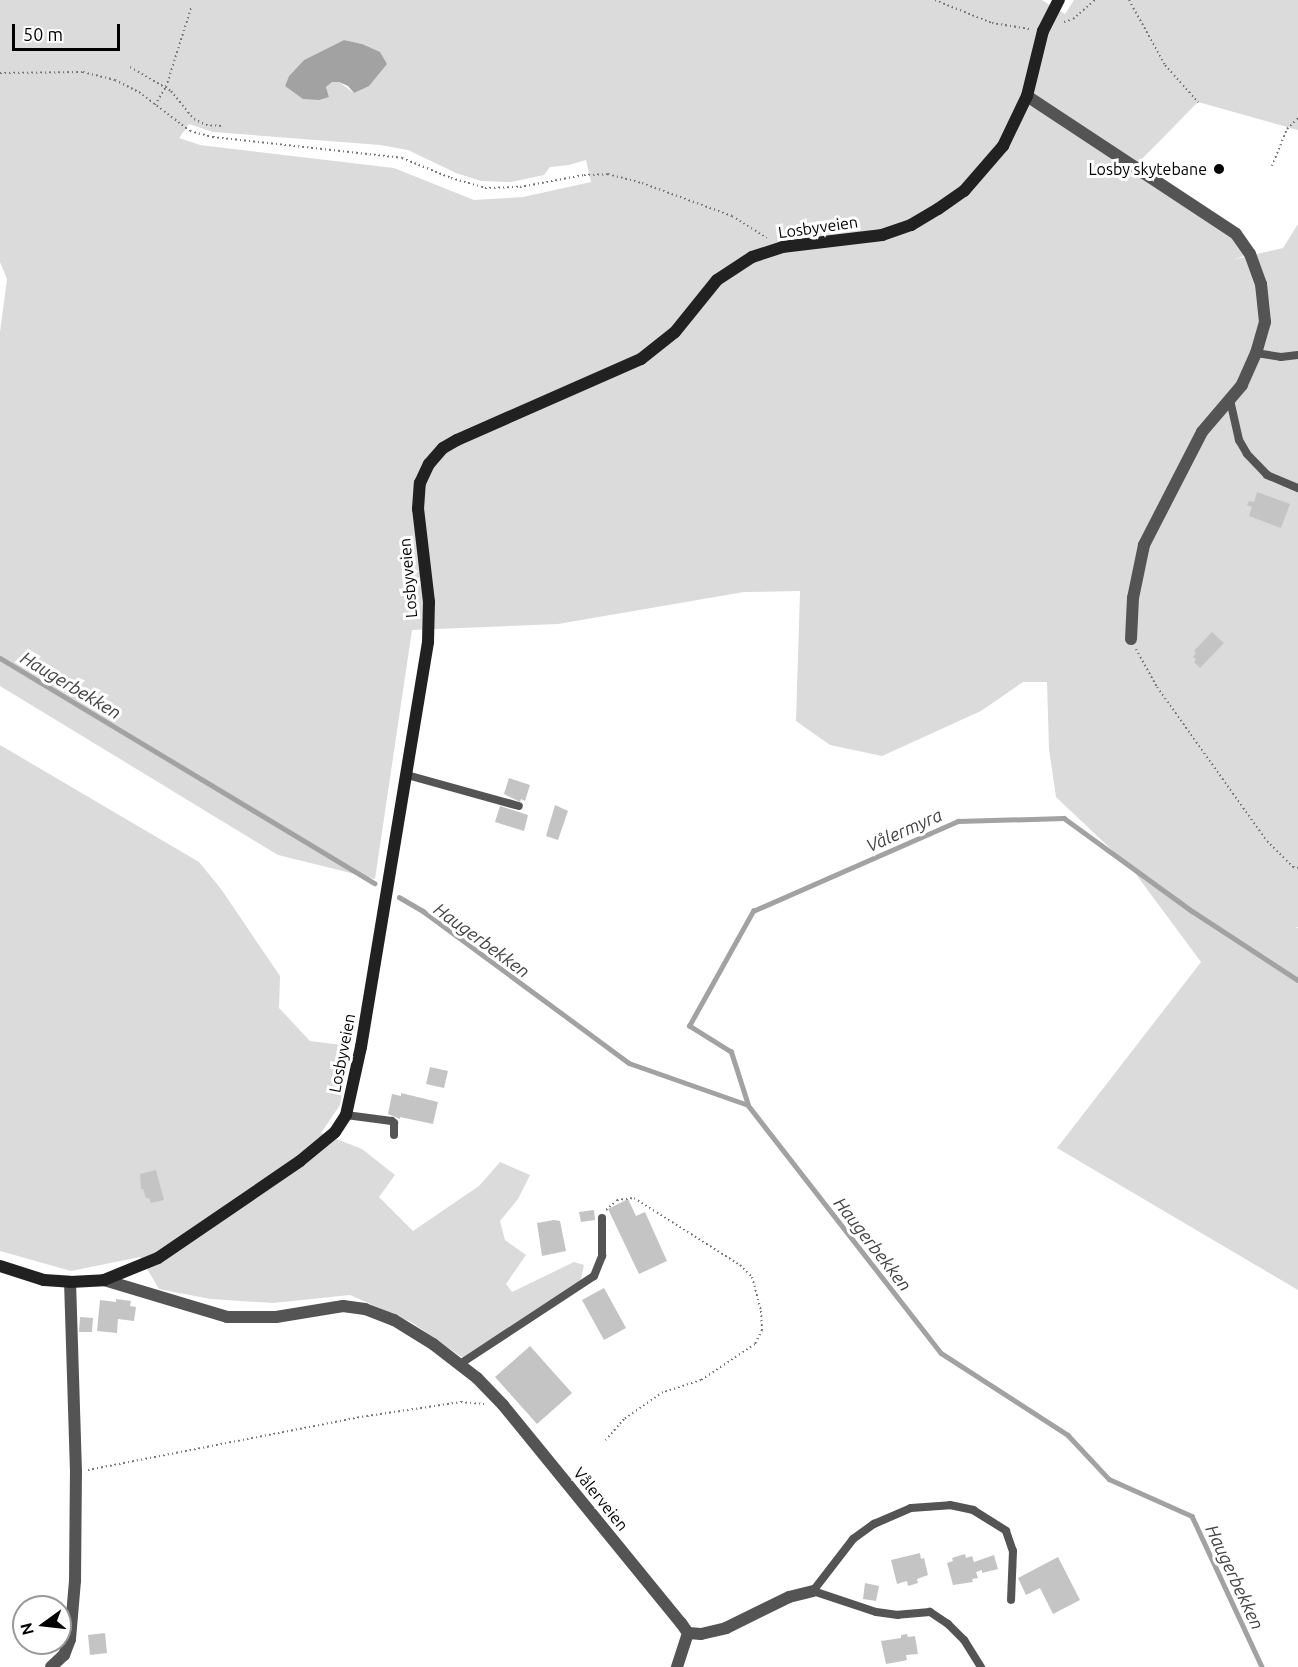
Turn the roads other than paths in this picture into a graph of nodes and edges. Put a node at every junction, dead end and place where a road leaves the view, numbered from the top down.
1 (1059, 0) edge
2 (1027, 96) junction
3 (1256, 353) junction
4 (1298, 355) edge
5 (1230, 399) junction
6 (1298, 488) edge
7 (1131, 639) road end
8 (407, 775) junction
9 (519, 807) dead end
10 (346, 1115) junction
11 (394, 1135) dead end
12 (602, 1218) road end
13 (0, 1266) edge
14 (104, 1280) junction
15 (70, 1282) junction
16 (460, 1364) junction
17 (813, 1592) junction
18 (1011, 1600) dead end
19 (688, 1634) junction
20 (51, 1667) edge
21 (677, 1667) edge
22 (981, 1667) edge

1 - 2 main road, Losbyveien
2 - 3 street
2 - 8 main road, Losbyveien
3 - 4 lane
3 - 5 street
5 - 6 lane
5 - 7 street
8 - 9 lane
8 - 10 main road, Losbyveien
10 - 11 lane
10 - 14 main road, Losbyveien
12 - 16 lane
13 - 15 main road, Losbyveien
14 - 15 main road, Losbyveien
14 - 16 street, Vålerveien
15 - 20 street
16 - 19 street, Vålerveien
17 - 18 lane
17 - 19 street
17 - 22 lane
19 - 21 street

